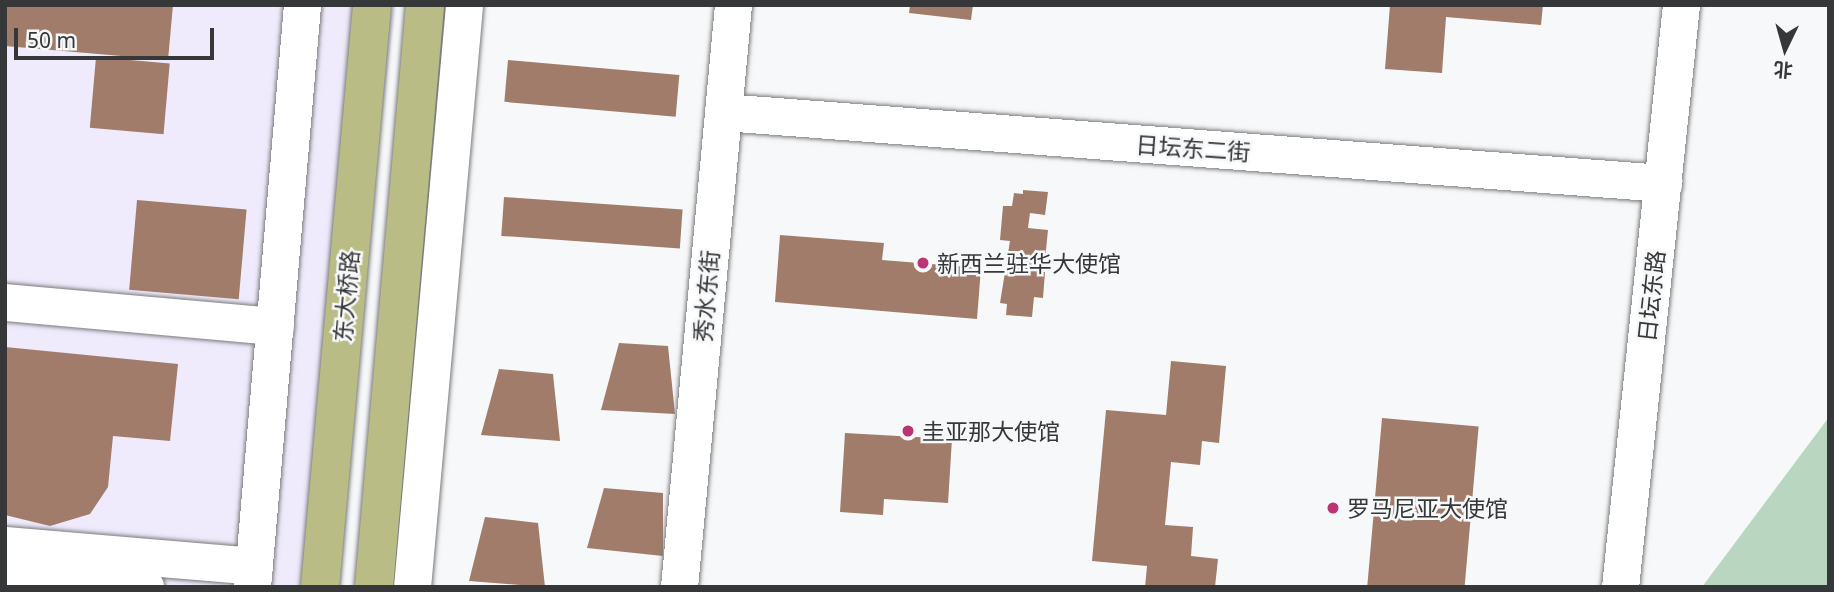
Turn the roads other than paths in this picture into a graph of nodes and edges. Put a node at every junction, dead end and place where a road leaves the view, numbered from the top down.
1 (302, 5) edge
2 (372, 5) edge
3 (425, 5) edge
4 (464, 5) edge
5 (733, 5) edge
6 (1681, 5) edge
7 (723, 112) junction
8 (1663, 183) junction
9 (5, 302) edge
10 (275, 326) junction
11 (5, 545) edge
12 (5, 572) edge
13 (253, 576) edge
14 (145, 587) edge
15 (320, 587) edge
16 (374, 587) edge
17 (412, 587) edge
18 (679, 587) edge
19 (1620, 587) edge

1 - 10 street
2 - 15 main road, 东大桥路
3 - 16 main road
4 - 17 street
5 - 7 street, 秀水东街
6 - 8 street, 日坛东路
7 - 8 street, 日坛东二街
7 - 18 street, 秀水东街
8 - 19 street, 日坛东路
9 - 10 street
10 - 13 street
11 - 13 street
12 - 14 street

